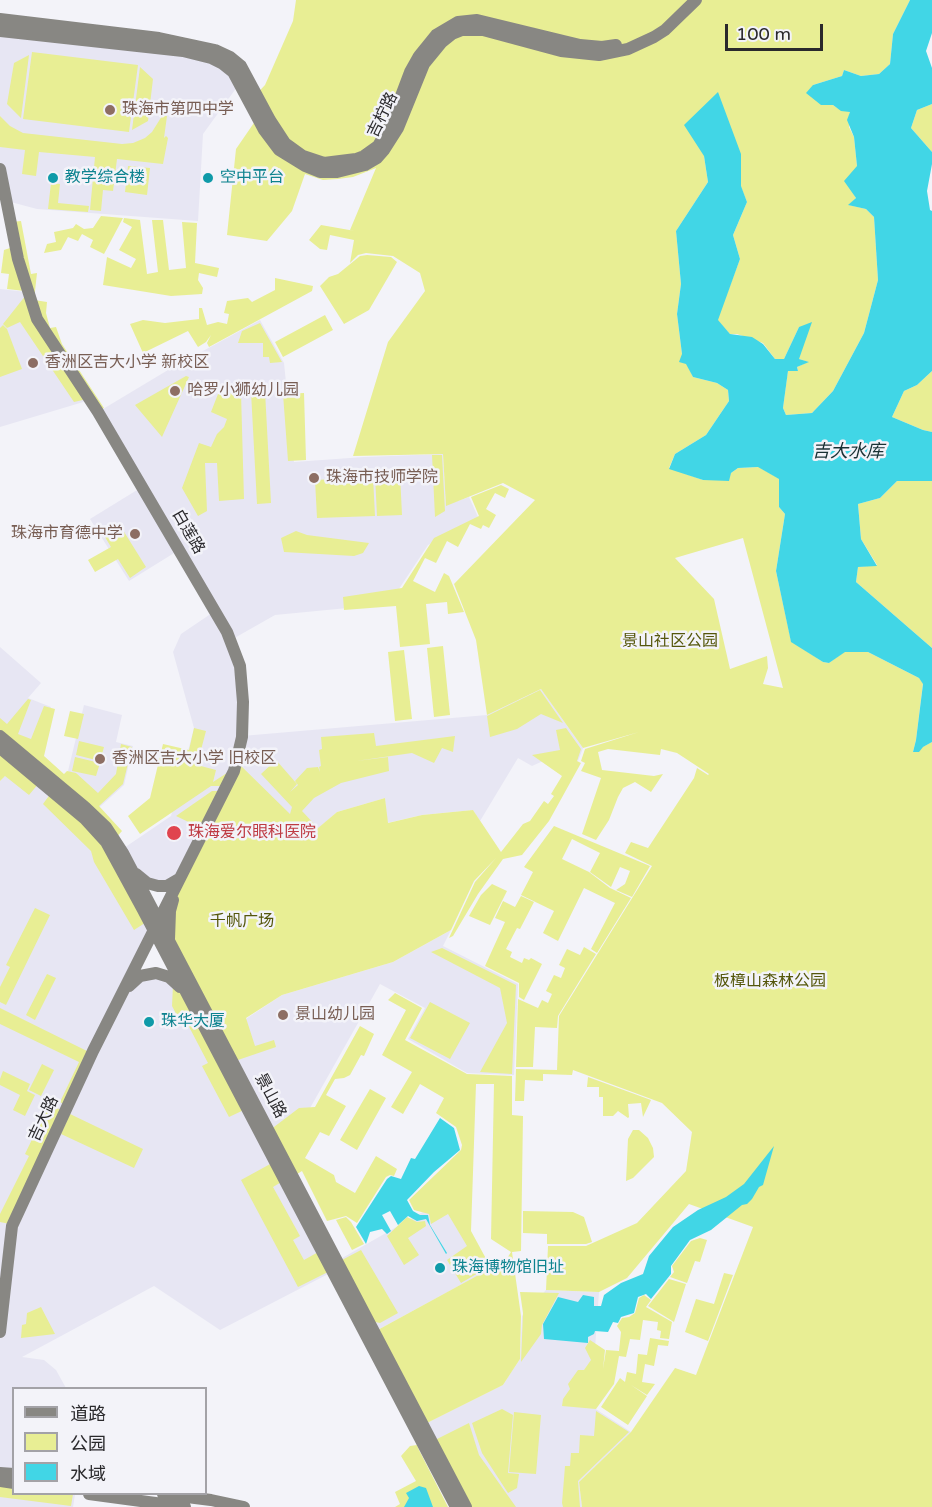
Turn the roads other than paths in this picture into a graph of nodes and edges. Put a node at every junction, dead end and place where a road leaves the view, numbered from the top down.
1 (687, 0) edge
2 (696, 0) edge
3 (0, 19) edge
4 (0, 31) edge
5 (0, 169) edge
6 (0, 736) edge
7 (0, 748) edge
8 (134, 873) junction
9 (180, 879) junction
10 (156, 925) junction
11 (169, 940) junction
12 (122, 993) junction
13 (187, 995) junction
14 (0, 1332) edge
15 (96, 1495) edge
16 (171, 1495) edge
17 (185, 1507) edge
18 (244, 1507) edge
19 (456, 1507) edge
20 (466, 1507) edge

1 - 3 main road, 吉柠路
2 - 4 main road, 吉柠路
5 - 9 main road, 白莲路
6 - 8 main road, 景山路
7 - 10 main road, 景山路
8 - 9 main road
8 - 10 main road, 景山路
9 - 10 main road, 白莲路
9 - 11 main road
10 - 11 main road, 景山路
10 - 12 main road, 吉大路
10 - 13 main road, 景山路
11 - 20 main road, 景山路
12 - 13 main road
12 - 14 main road, 吉大路
13 - 19 main road, 景山路
15 - 17 main road
16 - 18 main road

